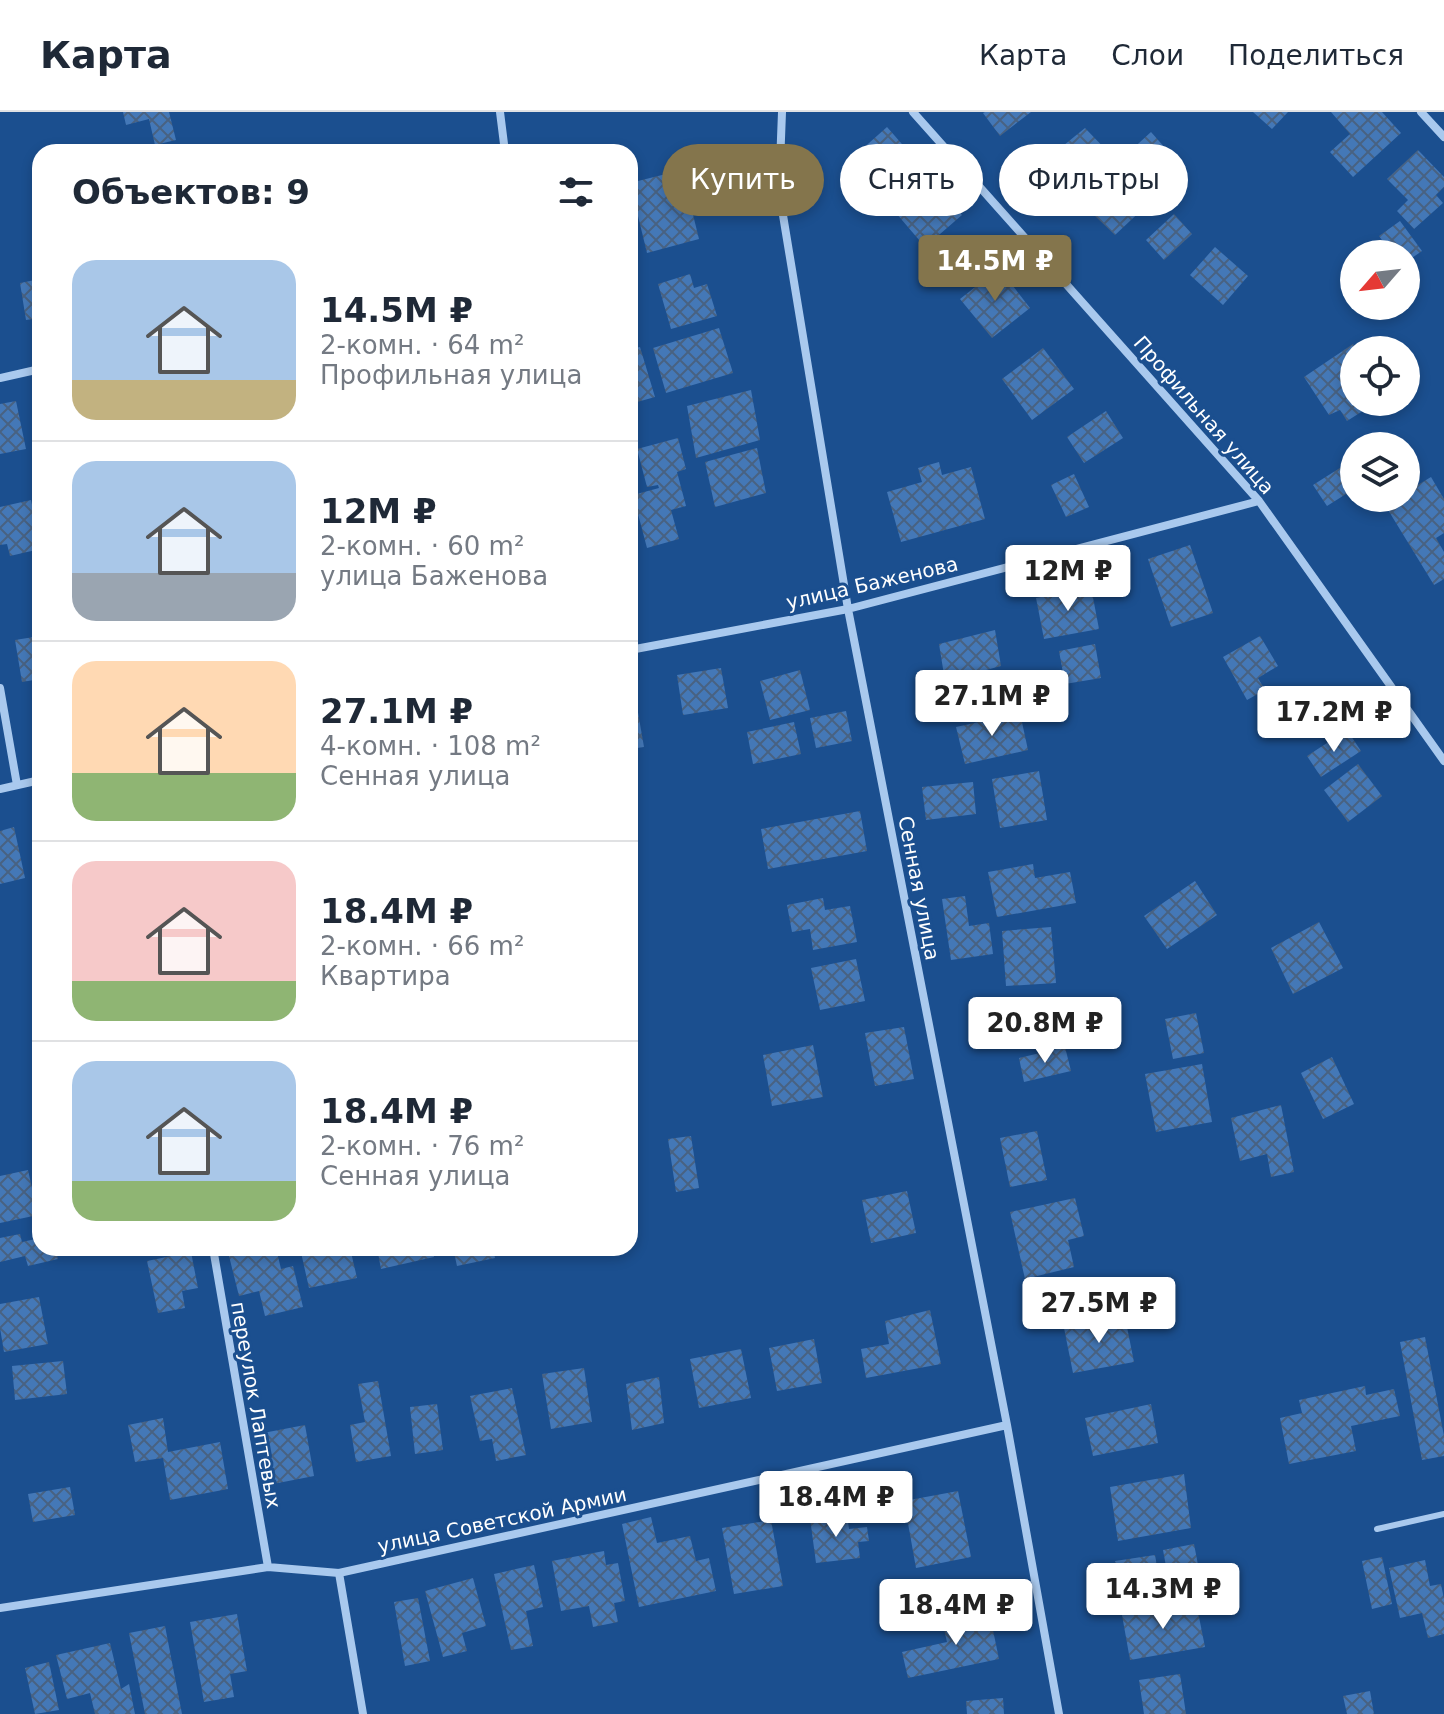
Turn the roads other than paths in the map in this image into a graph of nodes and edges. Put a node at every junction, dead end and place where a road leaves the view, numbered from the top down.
1 (500, 112) edge
2 (782, 112) edge
3 (913, 112) edge
4 (1421, 112) edge
5 (1444, 137) edge
6 (504, 144) edge
7 (32, 371) edge
8 (0, 378) edge
9 (1259, 501) junction
10 (848, 609) junction
11 (638, 648) edge
12 (0, 688) edge
13 (1444, 761) edge
14 (32, 782) edge
15 (17, 785) junction
16 (0, 789) edge
17 (214, 1256) edge
18 (1007, 1425) junction
19 (1444, 1514) edge
20 (1377, 1529) dead end
21 (268, 1567) junction
22 (339, 1573) junction
23 (0, 1608) edge
24 (363, 1714) edge
25 (1059, 1714) edge

1 - 6 street
2 - 10 street, Сенная улица
3 - 9 street, Профильная улица
4 - 5 street
7 - 8 street
9 - 10 street, улица Баженова
9 - 13 street, Профильная улица
10 - 11 street, улица Баженова
10 - 18 street, Сенная улица
12 - 15 street
14 - 15 street
15 - 16 street
17 - 21 street, переулок Лаптевых
18 - 22 street, улица Советской Армии
18 - 25 street, Сенная улица
19 - 20 lane
21 - 22 street, улица Советской Армии
21 - 23 street, улица Советской Армии
22 - 24 street

